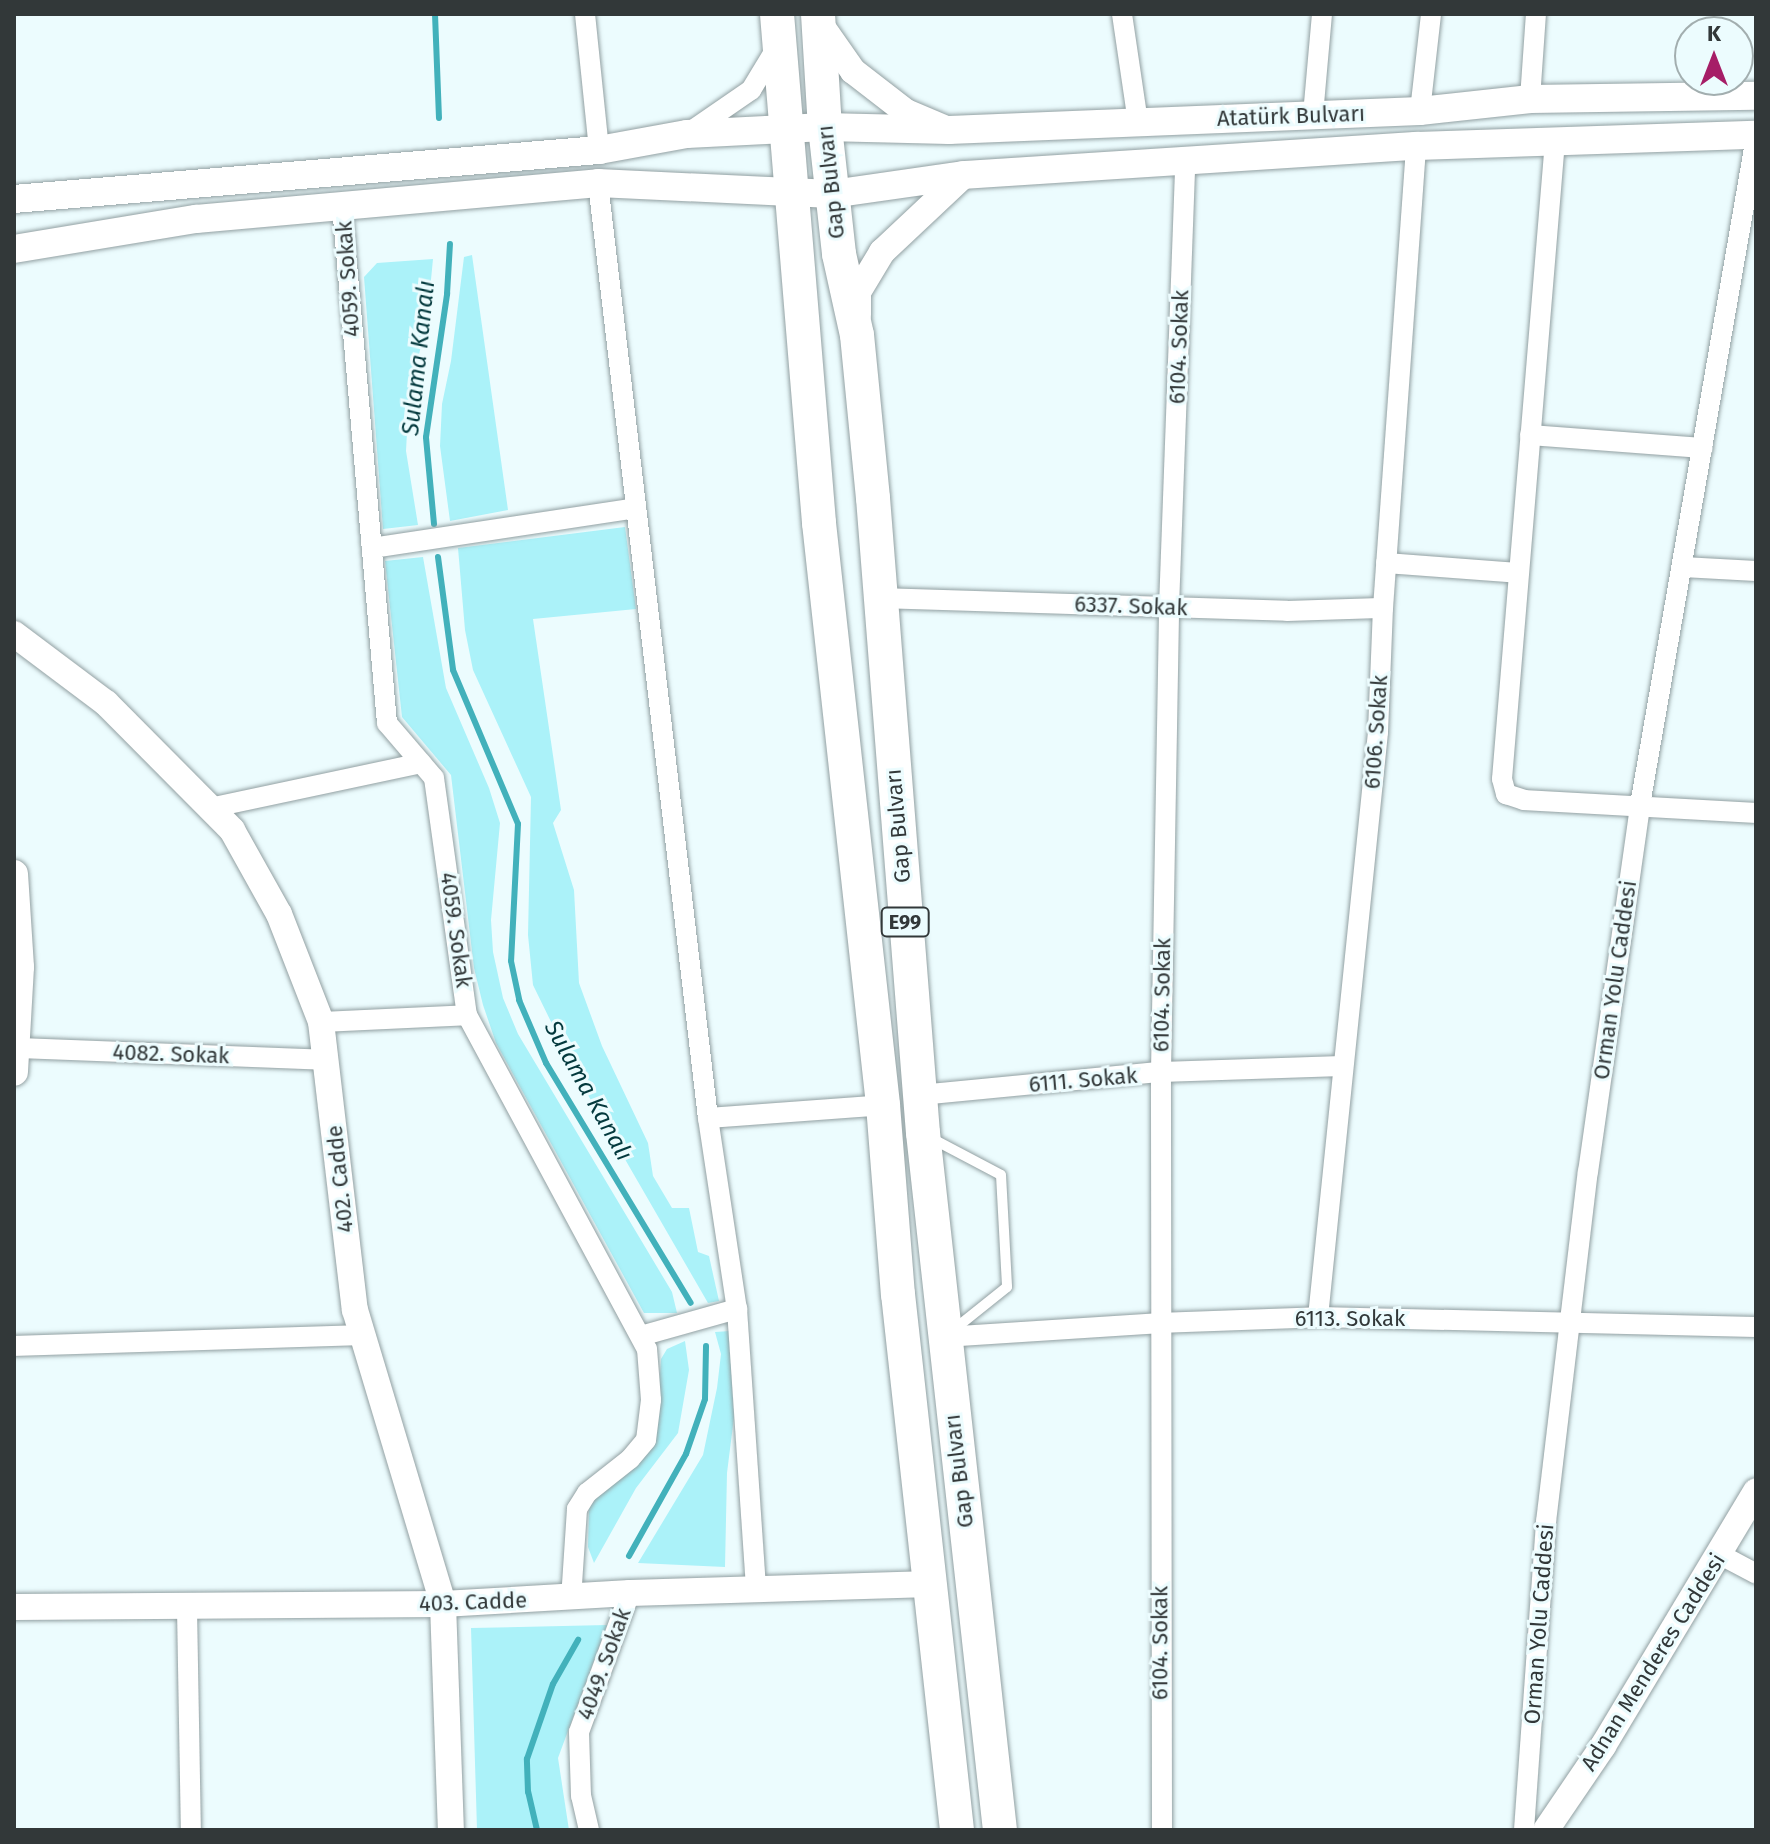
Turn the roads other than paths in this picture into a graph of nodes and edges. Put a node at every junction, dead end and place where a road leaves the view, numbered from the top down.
1 (585, 14) edge
2 (1122, 14) edge
3 (1322, 14) edge
4 (1431, 14) edge
5 (1536, 14) edge
6 (818, 18) edge
7 (778, 29) edge
8 (1756, 96) edge
9 (1530, 99) junction
10 (1420, 111) junction
11 (1313, 115) junction
12 (1138, 122) junction
13 (825, 127) junction
14 (949, 130) junction
15 (786, 132) junction
16 (687, 134) junction
17 (1756, 136) edge
18 (1555, 141) junction
19 (1416, 146) junction
20 (599, 150) junction
21 (1185, 161) junction
22 (964, 175) junction
23 (598, 183) junction
24 (790, 190) junction
25 (832, 194) junction
26 (14, 199) edge
27 (342, 206) junction
28 (14, 249) edge
29 (857, 335) junction
30 (1530, 435) junction
31 (1703, 448) junction
32 (636, 508) junction
33 (372, 548) junction
34 (1386, 563) junction
35 (1683, 567) junction
36 (1756, 571) edge
37 (1518, 573) junction
38 (879, 598) junction
39 (1169, 607) junction
40 (1383, 608) junction
41 (14, 634) edge
42 (421, 763) junction
43 (1640, 805) junction
44 (210, 808) junction
45 (1756, 813) edge
46 (14, 874) edge
47 (467, 1015) junction
48 (321, 1022) junction
49 (15, 1060) edge
50 (327, 1060) junction
51 (1342, 1066) junction
52 (1161, 1072) junction
53 (920, 1095) junction
54 (883, 1105) junction
55 (708, 1118) junction
56 (923, 1133) junction
57 (737, 1309) junction
58 (1318, 1317) junction
59 (1570, 1322) junction
60 (1158, 1323) junction
61 (1756, 1327) edge
62 (362, 1335) junction
63 (641, 1336) junction
64 (944, 1337) junction
65 (14, 1346) edge
66 (1756, 1491) edge
67 (1721, 1555) junction
68 (1756, 1574) edge
69 (931, 1584) junction
70 (756, 1589) junction
71 (630, 1593) junction
72 (571, 1599) junction
73 (443, 1604) junction
74 (14, 1607) edge
75 (187, 1608) junction
76 (191, 1830) edge
77 (451, 1830) edge
78 (589, 1830) edge
79 (957, 1830) edge
80 (1000, 1830) edge
81 (1162, 1830) edge
82 (1524, 1830) edge
83 (1546, 1830) edge

1 - 20 street
2 - 12 street
3 - 11 street
4 - 10 street
5 - 9 street
6 - 13 highway, Gap Bulvarı / E99
6 - 14 street
7 - 15 highway, Gap Bulvarı / E99
7 - 16 street
8 - 9 main road, Atatürk Bulvarı
9 - 10 main road, Atatürk Bulvarı
10 - 11 main road, Atatürk Bulvarı
11 - 12 main road, Atatürk Bulvarı
12 - 14 main road, Atatürk Bulvarı
13 - 14 main road, Atatürk Bulvarı
13 - 15 main road, Atatürk Bulvarı
13 - 25 highway, Gap Bulvarı / E99
15 - 16 main road, Atatürk Bulvarı
15 - 24 highway, Gap Bulvarı / E99
16 - 20 main road, Atatürk Bulvarı
17 - 18 main road, Atatürk Bulvarı
17 - 31 street, Orman Yolu Caddesi
18 - 19 main road, Atatürk Bulvarı
18 - 30 street
19 - 21 main road, Atatürk Bulvarı
19 - 34 street, 6106. Sokak
20 - 26 main road, Atatürk Bulvarı
21 - 22 main road, Atatürk Bulvarı
21 - 39 street, 6104. Sokak
22 - 25 main road, Atatürk Bulvarı
22 - 29 street
23 - 24 main road, Atatürk Bulvarı
23 - 27 main road, Atatürk Bulvarı
23 - 32 street
24 - 25 main road, Atatürk Bulvarı
24 - 54 highway, Gap Bulvarı / E99
25 - 29 highway, Gap Bulvarı / E99
27 - 28 main road, Atatürk Bulvarı
27 - 33 street, 4059. Sokak
29 - 38 highway, Gap Bulvarı / E99
30 - 31 street
30 - 37 street
31 - 35 street, Orman Yolu Caddesi
32 - 33 street
32 - 55 street
33 - 42 street, 4059. Sokak
34 - 37 street
34 - 40 street, 6106. Sokak
35 - 36 street
35 - 43 street, Orman Yolu Caddesi
37 - 43 street
38 - 39 street, 6337. Sokak
38 - 53 highway, Gap Bulvarı / E99
39 - 40 street, 6337. Sokak
39 - 52 street, 6104. Sokak
40 - 51 street, 6106. Sokak
41 - 44 street, 402. Cadde
42 - 44 street
42 - 47 street, 4059. Sokak
43 - 45 street
43 - 59 street, Orman Yolu Caddesi
44 - 48 street, 402. Cadde
46 - 49 main road
47 - 48 street
47 - 63 street, 4059. Sokak
48 - 50 street, 402. Cadde
49 - 50 street, 4082. Sokak
50 - 62 street, 402. Cadde
51 - 52 street, 6111. Sokak
51 - 58 street, 6106. Sokak
52 - 53 street, 6111. Sokak
52 - 60 street, 6104. Sokak
53 - 56 highway, Gap Bulvarı / E99
54 - 55 street
54 - 69 highway, Gap Bulvarı / E99
55 - 57 street
56 - 64 highway, Gap Bulvarı / E99
56 - 64 lane
57 - 63 street
57 - 70 street
58 - 59 street, 6113. Sokak
58 - 60 street, 6113. Sokak
59 - 61 street, 6113. Sokak
59 - 82 street, Orman Yolu Caddesi
60 - 64 street, 6113. Sokak
60 - 81 street, 6104. Sokak
62 - 65 street
62 - 73 street, 402. Cadde
63 - 72 street, 4059. Sokak
64 - 80 highway, Gap Bulvarı / E99
66 - 67 street, Adnan Menderes Caddesi
67 - 68 street
67 - 83 street, Adnan Menderes Caddesi
69 - 70 street, 403. Cadde
69 - 79 highway, Gap Bulvarı / E99
70 - 71 street, 403. Cadde
71 - 72 street, 403. Cadde
71 - 78 street, 4049. Sokak
72 - 73 street, 403. Cadde
73 - 75 street, 403. Cadde
73 - 77 street, 402. Cadde
74 - 75 street, 403. Cadde
75 - 76 street

